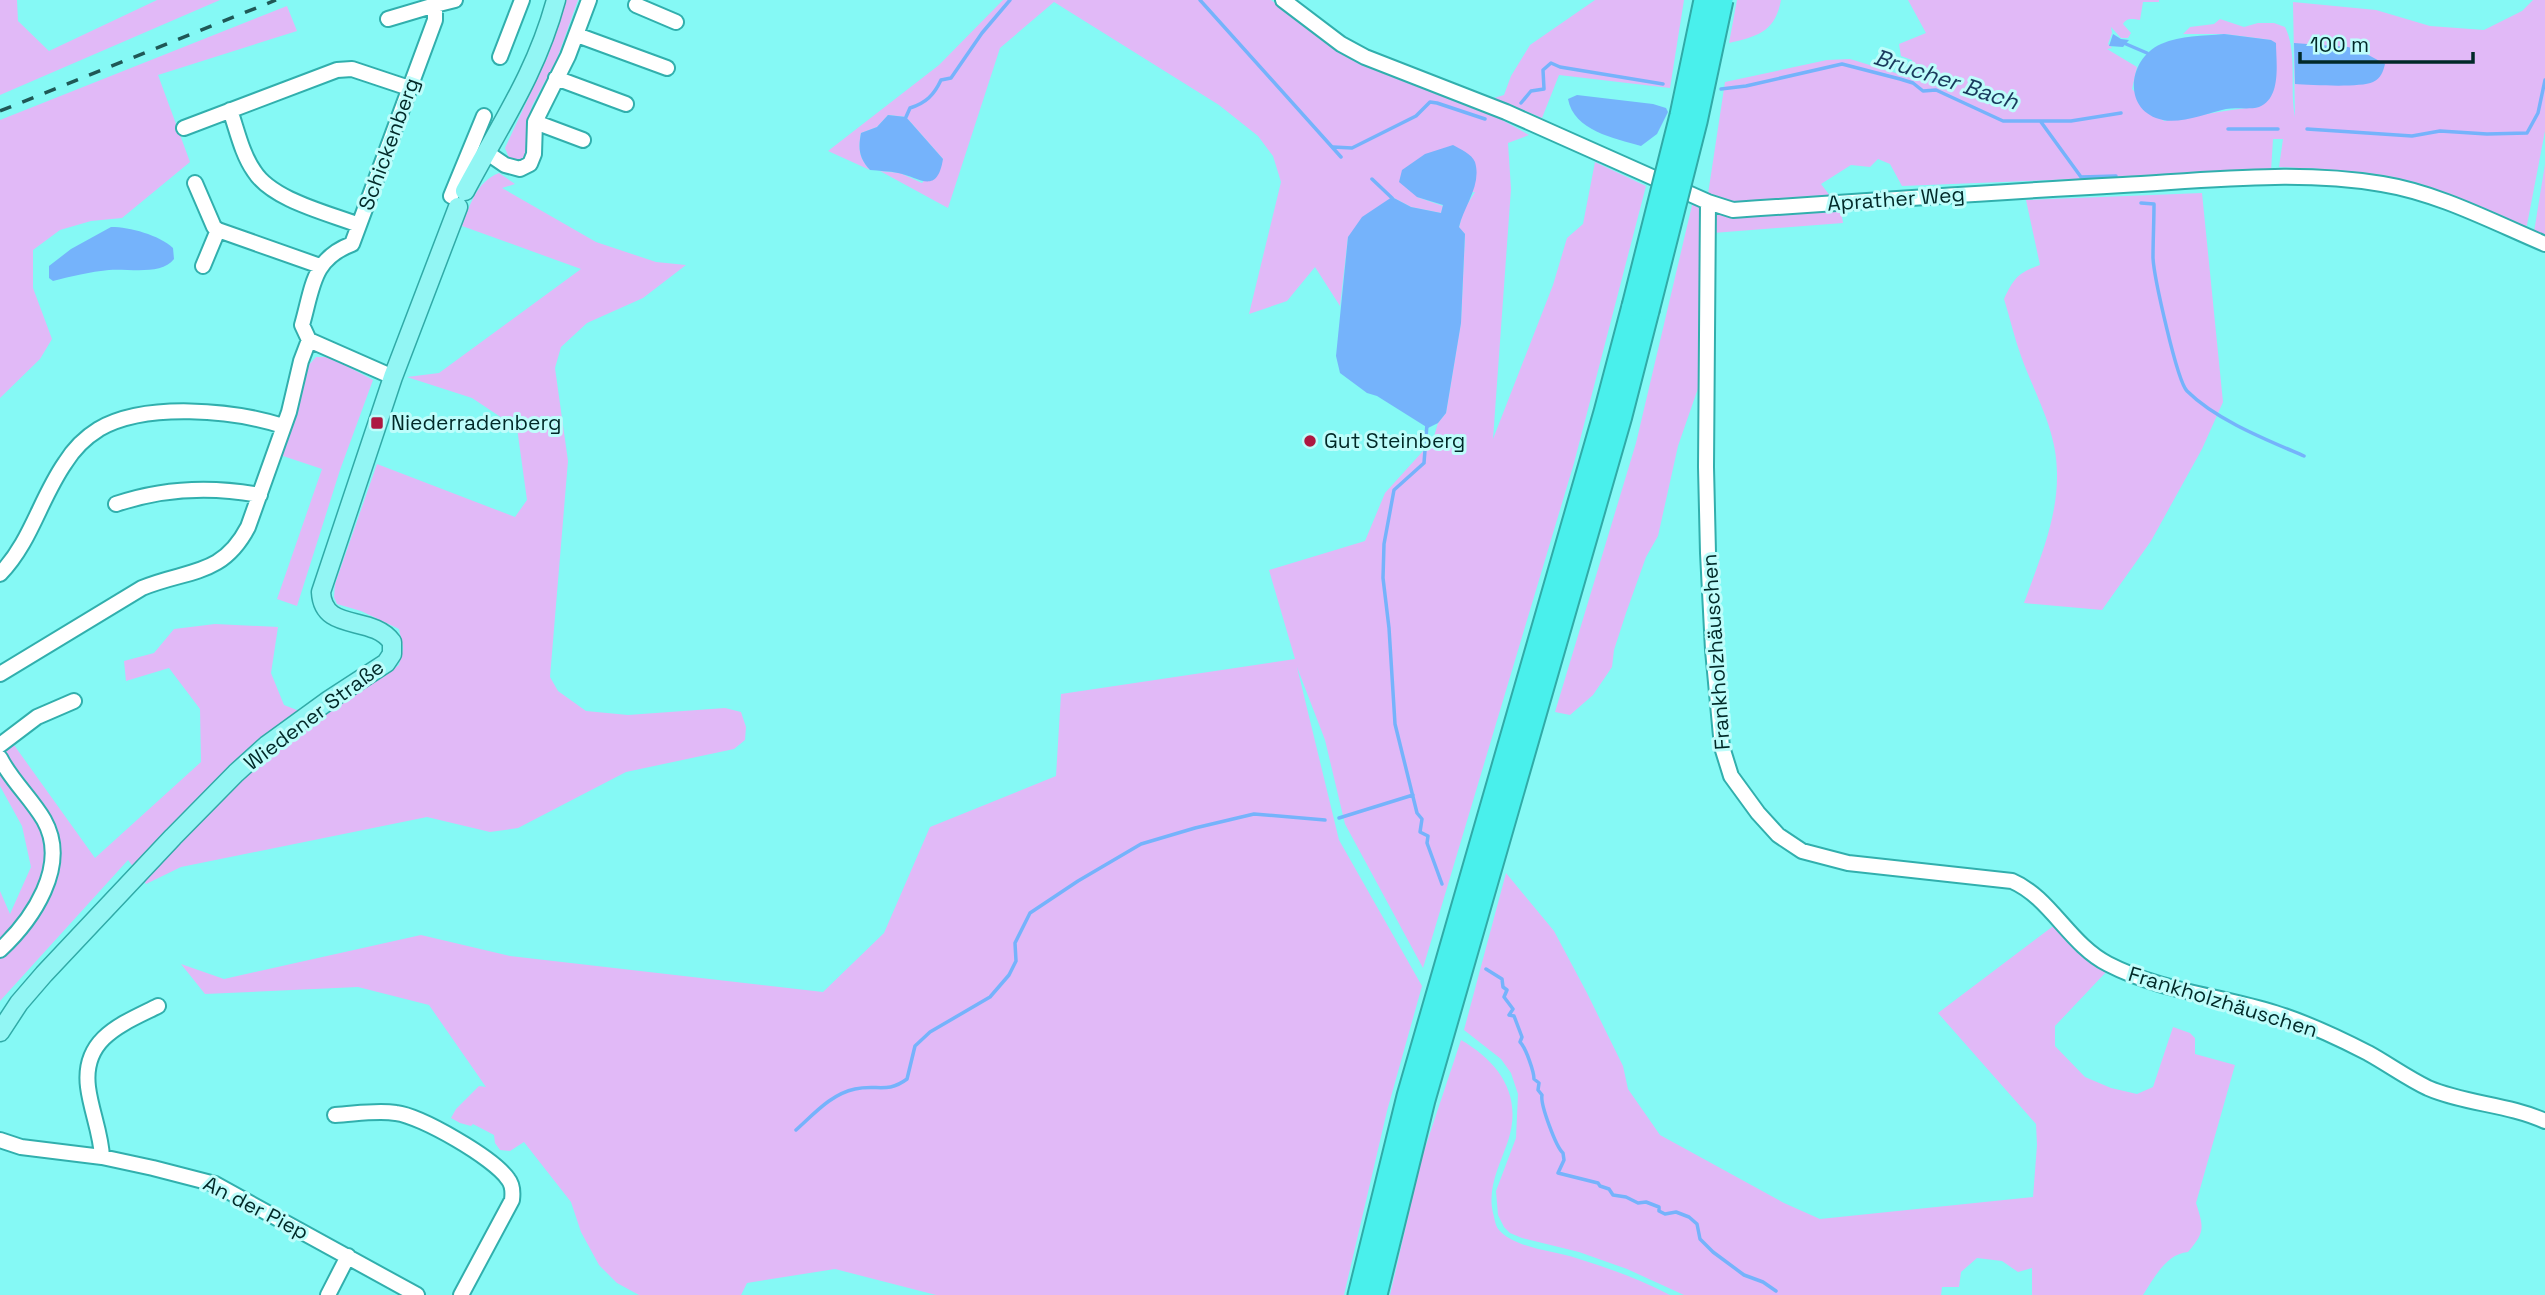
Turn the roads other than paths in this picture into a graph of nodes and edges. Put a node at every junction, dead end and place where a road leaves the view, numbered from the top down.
1 (455, 0) edge
2 (522, 0) edge
3 (555, 0) edge
4 (589, 0) edge
5 (1283, 0) edge
6 (1704, 0) edge
7 (1723, 0) edge
8 (632, 2) edge
9 (435, 5) junction
10 (388, 19) dead end
11 (676, 22) dead end
12 (577, 35) junction
13 (500, 57) dead end
14 (667, 68) dead end
15 (556, 78) junction
16 (409, 88) junction
17 (626, 104) dead end
18 (230, 110) junction
19 (484, 116) dead end
20 (535, 122) junction
21 (184, 128) dead end
22 (583, 139) dead end
23 (486, 152) junction
24 (195, 183) dead end
25 (457, 194) junction
26 (1708, 202) junction
27 (359, 225) junction
28 (218, 230) junction
29 (2545, 244) edge
30 (203, 266) dead end
31 (320, 266) junction
32 (1640, 308) junction
33 (309, 340) junction
34 (393, 377) junction
35 (283, 426) junction
36 (260, 495) junction
37 (116, 504) dead end
38 (0, 574) edge
39 (2, 670) edge
40 (74, 701) dead end
41 (0, 745) edge
42 (0, 758) edge
43 (0, 950) edge
44 (158, 1006) dead end
45 (0, 1031) edge
46 (1416, 1098) junction
47 (335, 1115) dead end
48 (2545, 1121) edge
49 (0, 1140) edge
50 (102, 1157) junction
51 (348, 1256) junction
52 (328, 1295) edge
53 (417, 1295) edge
54 (461, 1295) edge
55 (1358, 1295) edge
56 (1377, 1295) edge

1 - 9 street
2 - 13 street
3 - 23 main road, Wiedener Straße
4 - 12 street
5 - 26 street, Aprather Weg
6 - 32 highway, bridge
7 - 32 highway, bridge
8 - 11 street
9 - 10 street
9 - 16 street, Schickenberg
12 - 14 street
12 - 15 street
15 - 17 street
15 - 20 street
16 - 18 street
16 - 27 street, Schickenberg
18 - 21 street
18 - 27 street
19 - 25 street
20 - 22 street
20 - 23 street
23 - 25 main road, Wiedener Straße
24 - 28 street
25 - 34 main road, Wiedener Straße
26 - 29 street, Aprather Weg
26 - 48 street, Frankholzhäuschen
27 - 31 street, Schickenberg
28 - 30 street
28 - 31 street
31 - 33 street
32 - 46 highway
33 - 34 street
33 - 35 street
34 - 45 main road, Wiedener Straße
35 - 36 street
35 - 38 street
36 - 37 street
36 - 39 street
40 - 41 street
42 - 43 street
44 - 50 street
46 - 55 highway
46 - 56 highway
47 - 54 street
49 - 50 street, An der Piep
50 - 51 street, An der Piep
51 - 52 street
51 - 53 street, An der Piep

